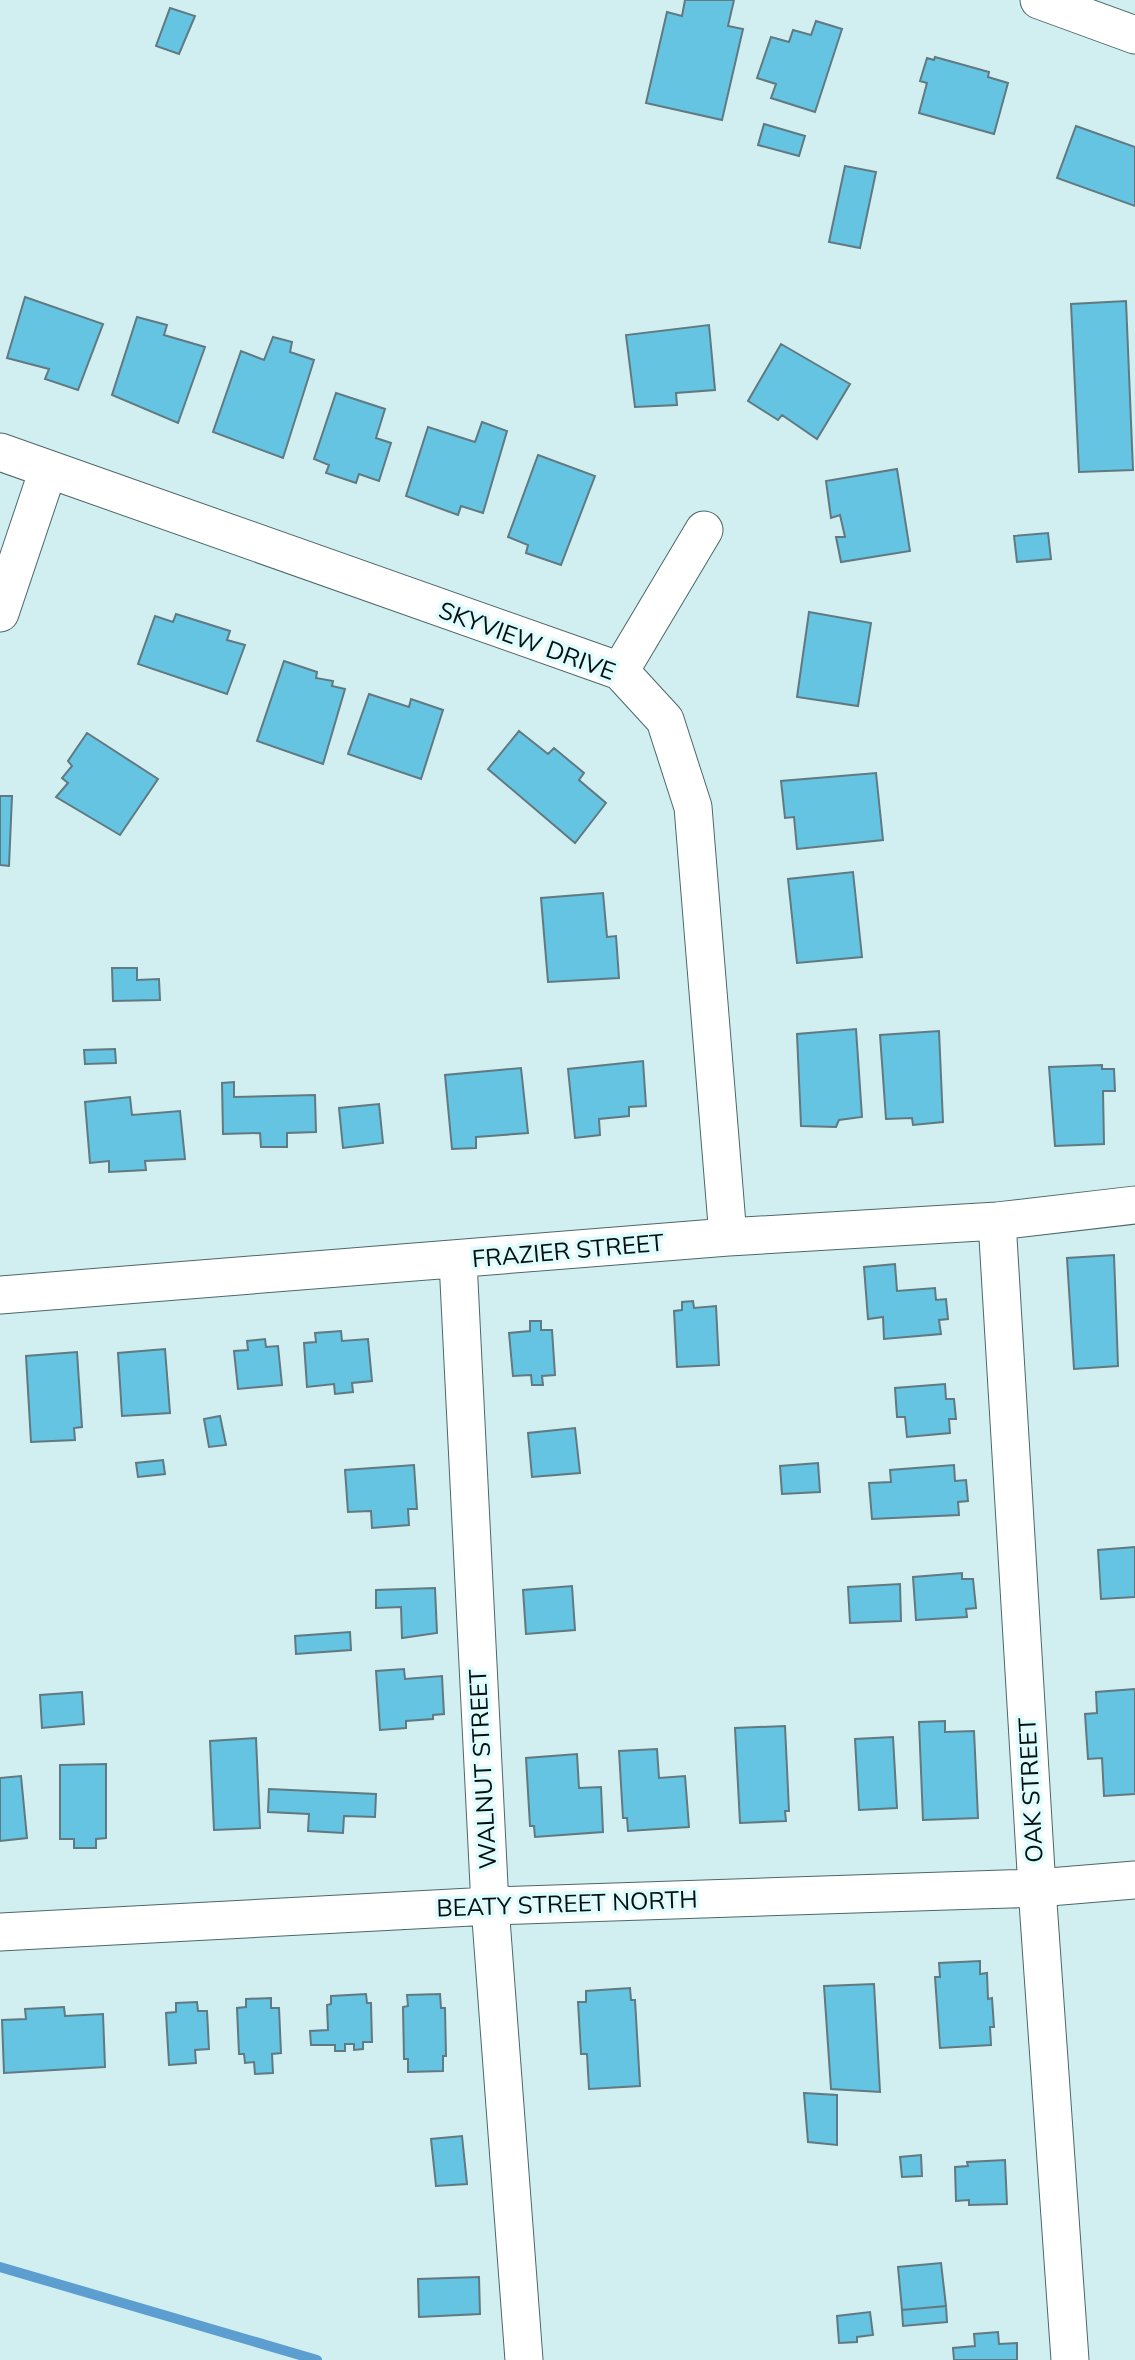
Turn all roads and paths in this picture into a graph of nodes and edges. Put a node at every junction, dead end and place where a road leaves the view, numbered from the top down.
1 (1040, 0) edge
2 (1135, 35) edge
3 (0, 452) edge
4 (48, 470) junction
5 (704, 530) dead end
6 (0, 613) edge
7 (620, 671) junction
8 (1135, 1205) edge
9 (997, 1221) junction
10 (728, 1237) junction
11 (458, 1261) junction
12 (0, 1295) edge
13 (1135, 1880) edge
14 (1037, 1888) junction
15 (490, 1906) junction
16 (0, 1932) edge
17 (524, 2360) edge
18 (1070, 2360) edge

1 - 2 street
3 - 4 street, SKYVIEW DRIVE
4 - 6 street
4 - 7 street, SKYVIEW DRIVE
5 - 7 street
7 - 10 street, SKYVIEW DRIVE
8 - 9 street, FRAZIER STREET
9 - 10 street, FRAZIER STREET
9 - 14 street, OAK STREET
10 - 11 street, FRAZIER STREET
11 - 12 street, FRAZIER STREET
11 - 15 street, WALNUT STREET
13 - 14 street, BEATY STREET NORTH
14 - 15 street, BEATY STREET NORTH
14 - 18 street, OAK STREET
15 - 16 street, BEATY STREET NORTH
15 - 17 street, WALNUT STREET

